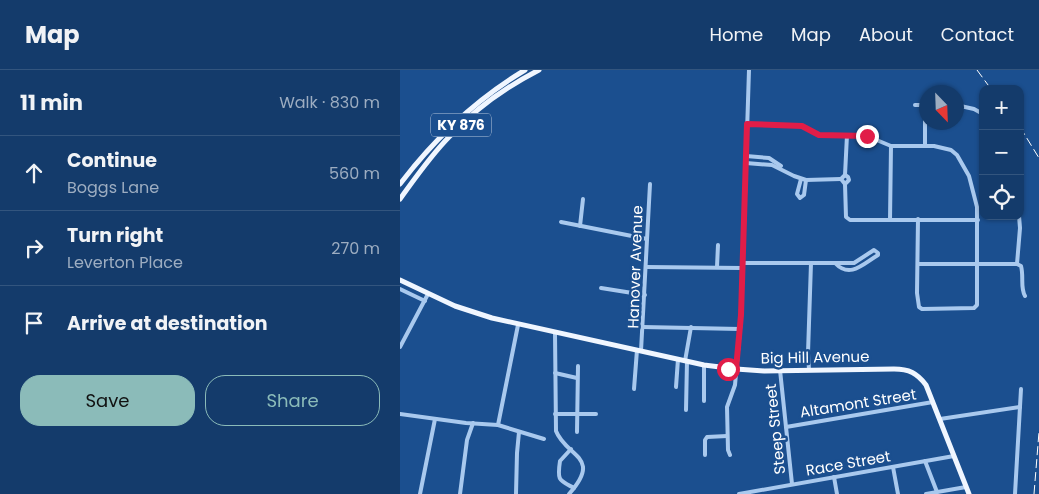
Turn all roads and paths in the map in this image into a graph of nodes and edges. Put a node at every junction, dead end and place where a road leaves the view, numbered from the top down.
1 (526, 70) edge
2 (539, 70) edge
3 (748, 70) edge
4 (915, 105) dead end
5 (919, 105) edge
6 (964, 106) edge
7 (979, 112) edge
8 (747, 124) junction
9 (925, 130) edge
10 (847, 136) junction
11 (891, 146) junction
12 (925, 146) junction
13 (746, 156) junction
14 (746, 163) junction
15 (784, 170) junction
16 (845, 176) junction
17 (801, 179) junction
18 (841, 179) junction
19 (806, 180) junction
20 (401, 184) edge
21 (650, 184) dead end
22 (845, 184) junction
23 (400, 197) edge
24 (583, 198) dead end
25 (890, 220) junction
26 (918, 220) junction
27 (978, 220) junction
28 (1019, 220) edge
29 (560, 222) dead end
30 (580, 226) junction
31 (647, 239) junction
32 (718, 245) dead end
33 (812, 263) junction
34 (835, 263) junction
35 (918, 264) junction
36 (977, 264) junction
37 (1018, 264) junction
38 (742, 265) junction
39 (646, 267) junction
40 (718, 267) junction
41 (400, 278) edge
42 (601, 288) dead end
43 (400, 289) edge
44 (428, 294) junction
45 (645, 295) junction
46 (1025, 296) dead end
47 (425, 301) junction
48 (518, 325) junction
49 (643, 327) junction
50 (691, 328) junction
51 (740, 329) junction
52 (555, 333) junction
53 (400, 347) edge
54 (639, 351) junction
55 (678, 359) junction
56 (686, 361) junction
57 (704, 365) junction
58 (578, 366) dead end
59 (736, 369) junction
60 (780, 370) junction
61 (809, 370) junction
62 (555, 373) junction
63 (577, 378) junction
64 (676, 387) dead end
65 (634, 389) dead end
66 (1021, 389) dead end
67 (704, 401) dead end
68 (933, 402) junction
69 (1020, 407) junction
70 (686, 410) dead end
71 (400, 414) edge
72 (555, 414) junction
73 (577, 414) junction
74 (596, 414) dead end
75 (435, 419) junction
76 (940, 419) junction
77 (473, 423) junction
78 (498, 425) junction
79 (786, 426) junction
80 (519, 432) junction
81 (578, 432) dead end
82 (727, 436) junction
83 (544, 439) dead end
84 (571, 449) junction
85 (705, 455) dead end
86 (730, 455) dead end
87 (954, 456) junction
88 (925, 461) junction
89 (893, 467) junction
90 (834, 477) junction
91 (792, 484) junction
92 (966, 487) junction
93 (574, 488) junction
94 (937, 492) junction
95 (746, 493) edge
96 (420, 494) edge
97 (460, 494) edge
98 (516, 494) edge
99 (569, 494) edge
100 (738, 494) edge
101 (837, 494) edge
102 (898, 494) edge
103 (926, 494) edge
104 (969, 494) edge
105 (1015, 494) edge

1 - 20 main road, KY 876
2 - 23 main road, KY 876
3 - 8 street
4 - 5 street
6 - 7 street
8 - 10 street
8 - 13 street
9 - 12 street
10 - 11 street
10 - 16 street
11 - 12 street
11 - 25 street
12 - 27 street
13 - 14 street
13 - 15 street
14 - 15 street
14 - 38 street
15 - 17 street
16 - 18 street
16 - 22 street
17 - 19 street
17 - 19 street
18 - 19 street
18 - 22 street
20 - 23 main road
21 - 31 street, Hanover Avenue
22 - 25 street
24 - 30 street
25 - 26 street
26 - 27 street
26 - 35 street
27 - 36 street
28 - 37 street
29 - 30 street
30 - 31 street
31 - 39 street, Hanover Avenue
32 - 40 street
33 - 34 street
33 - 38 street
33 - 61 street
34 - 34 street
35 - 36 street
35 - 36 street
36 - 37 street
37 - 46 street
38 - 40 street
38 - 51 street
39 - 40 street
39 - 45 street, Hanover Avenue
41 - 44 main road, Big Hill Avenue
42 - 45 street
43 - 47 street
44 - 47 street
44 - 48 main road, Big Hill Avenue
45 - 49 street, Hanover Avenue
47 - 53 street
48 - 52 main road, Big Hill Avenue
48 - 78 street
49 - 50 street
49 - 54 street, Hanover Avenue
50 - 51 street
50 - 56 street
51 - 59 street
52 - 54 main road, Big Hill Avenue
52 - 62 street
54 - 55 main road, Big Hill Avenue
54 - 65 street, Hanover Avenue
55 - 56 main road, Big Hill Avenue
55 - 64 street
56 - 57 main road, Big Hill Avenue
56 - 70 street
57 - 59 main road, Big Hill Avenue
57 - 67 street
58 - 63 street
59 - 60 main road, Big Hill Avenue
59 - 82 street
60 - 61 main road, Big Hill Avenue
60 - 79 street, Steep Street
61 - 68 main road, Big Hill Avenue
62 - 63 street
62 - 72 street
63 - 73 street
66 - 69 street
68 - 76 main road, Big Hill Avenue
68 - 79 street, Altamont Street
69 - 76 street
69 - 105 street
71 - 75 street
72 - 73 street
72 - 84 street
73 - 74 street
73 - 81 street
75 - 77 street
75 - 96 street
76 - 87 main road, Big Hill Avenue
77 - 78 street
77 - 97 street
78 - 80 street
79 - 91 street, Steep Street
80 - 83 street
80 - 98 street
82 - 85 street
82 - 86 street
84 - 93 street
84 - 93 street
87 - 88 street, Race Street
87 - 92 main road, Big Hill Avenue
88 - 89 street, Race Street
88 - 94 street
89 - 90 street, Race Street
89 - 102 street
90 - 91 street, Race Street
90 - 101 street
91 - 95 street, Race Street
92 - 94 street
92 - 104 main road, Big Hill Avenue
93 - 99 street
94 - 103 street
95 - 100 street, Race Street

